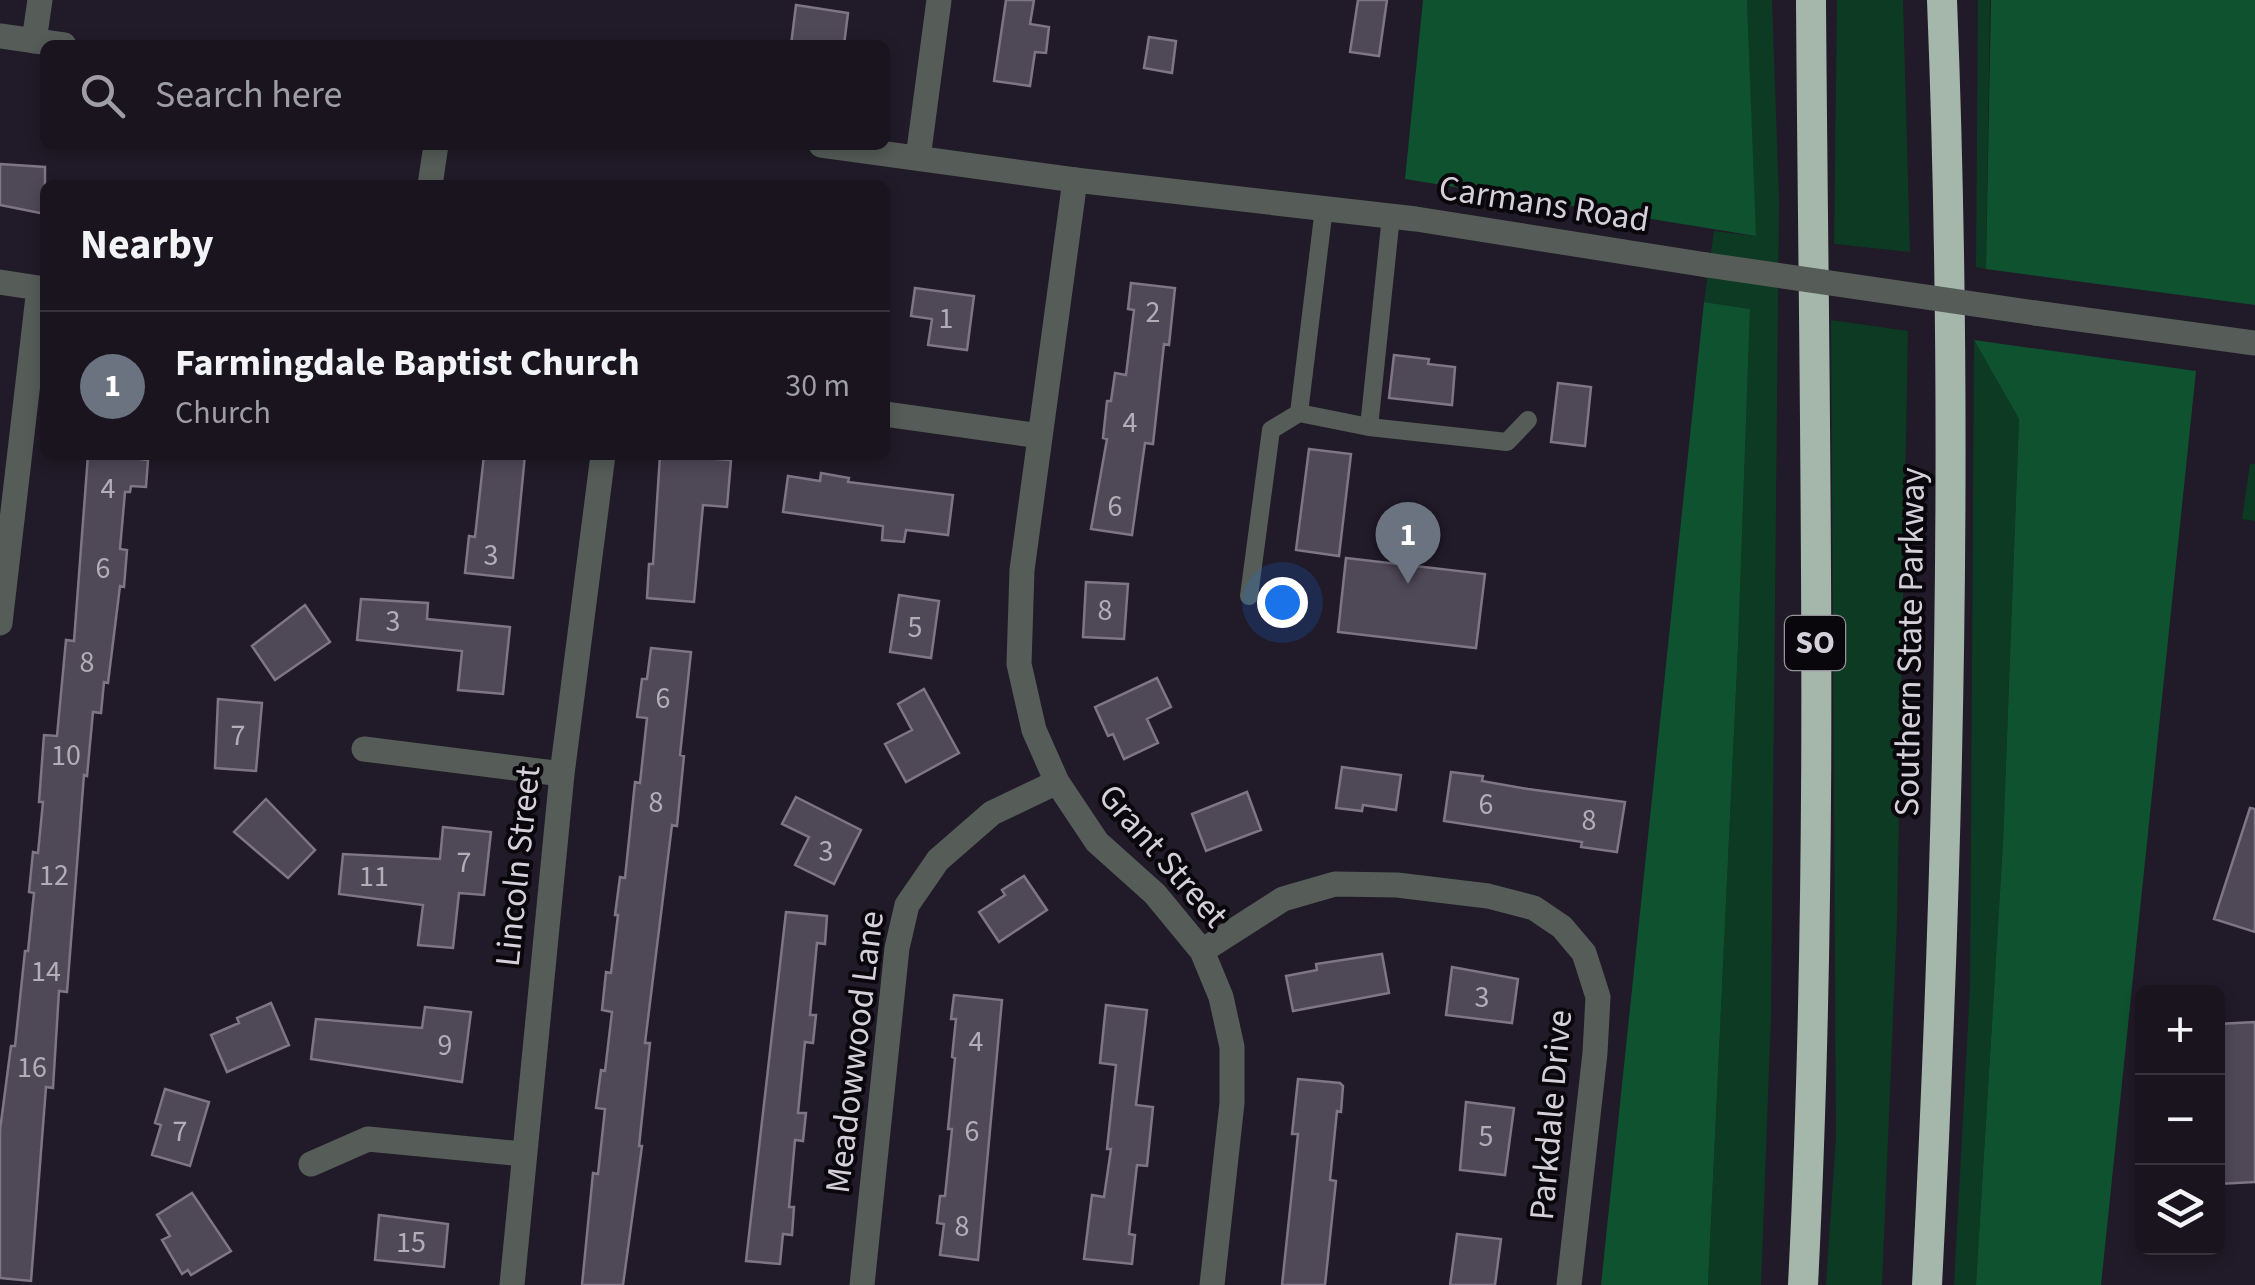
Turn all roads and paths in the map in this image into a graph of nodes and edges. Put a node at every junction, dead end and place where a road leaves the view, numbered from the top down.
1 (40, 0) edge
2 (939, 0) edge
3 (1811, 0) edge
4 (1942, 0) edge
5 (0, 36) edge
6 (34, 41) junction
7 (40, 42) edge
8 (435, 150) edge
9 (858, 150) edge
10 (918, 158) junction
11 (431, 180) edge
12 (1076, 180) junction
13 (1324, 208) junction
14 (1391, 216) junction
15 (0, 282) edge
16 (40, 288) edge
17 (40, 304) edge
18 (2255, 343) edge
19 (1300, 413) junction
20 (890, 415) edge
21 (1528, 420) dead end
22 (1370, 427) junction
23 (1040, 436) junction
24 (602, 460) edge
25 (1249, 596) dead end
26 (0, 623) edge
27 (364, 749) dead end
28 (562, 774) junction
29 (1056, 782) junction
30 (1202, 950) junction
31 (523, 1154) junction
32 (310, 1164) dead end
33 (512, 1285) edge
34 (862, 1285) edge
35 (1212, 1285) edge
36 (1570, 1285) edge
37 (1803, 1285) edge
38 (1927, 1285) edge

1 - 6 street
2 - 10 street
3 - 37 highway, SO
4 - 38 highway, Southern State Parkway
5 - 6 street
6 - 7 street
8 - 11 street
9 - 10 street, Carmans Road
10 - 12 street, Carmans Road
12 - 13 street, Carmans Road
12 - 23 street, Grant Street
13 - 14 street, Carmans Road
13 - 19 lane
14 - 18 street, Carmans Road, bridge
14 - 22 lane
15 - 16 street
17 - 26 street
19 - 22 lane
19 - 25 lane
20 - 23 street
21 - 22 lane
23 - 29 street, Grant Street
24 - 28 street, Lincoln Street
27 - 28 street
28 - 31 street, Lincoln Street
29 - 30 street, Grant Street
29 - 34 street, Meadowwood Lane
30 - 35 street, Grant Street
30 - 36 street, Parkdale Drive
31 - 32 street
31 - 33 street, Lincoln Street

